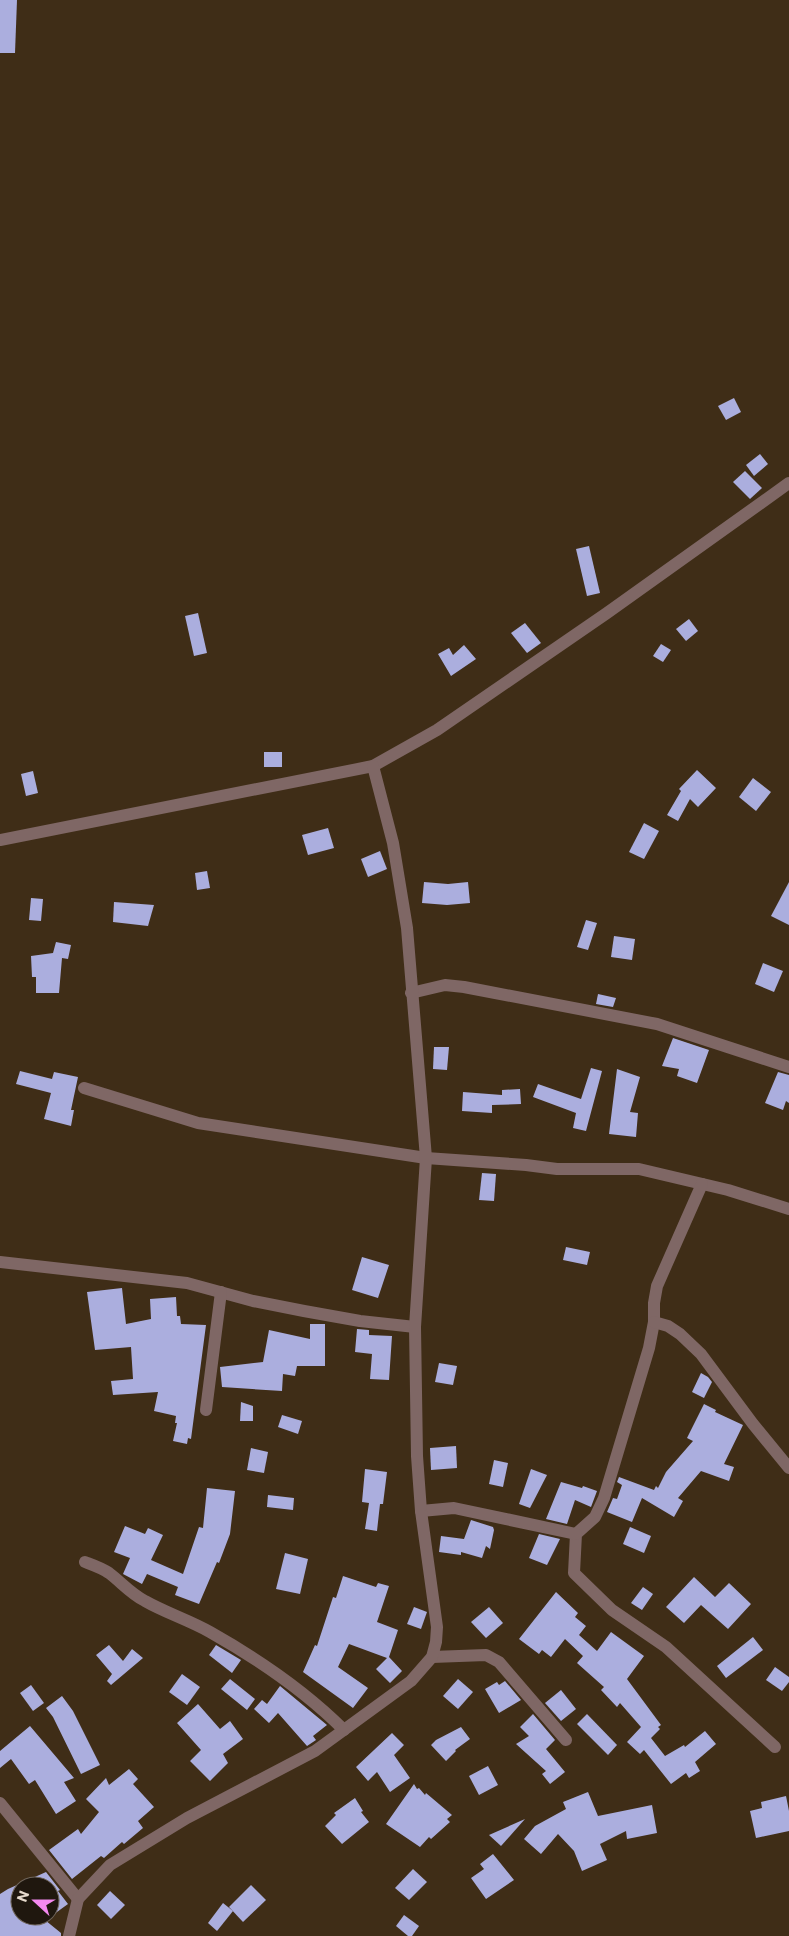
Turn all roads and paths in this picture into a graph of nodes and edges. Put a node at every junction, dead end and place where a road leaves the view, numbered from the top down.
1 (789, 483) edge
2 (373, 766) junction
3 (0, 840) edge
4 (412, 993) junction
5 (789, 1067) edge
6 (84, 1088) dead end
7 (426, 1158) junction
8 (702, 1184) junction
9 (789, 1208) edge
10 (0, 1262) edge
11 (221, 1292) junction
12 (654, 1322) junction
13 (415, 1327) junction
14 (206, 1410) dead end
15 (789, 1468) edge
16 (421, 1511) junction
17 (576, 1534) junction
18 (85, 1562) dead end
19 (432, 1657) junction
20 (344, 1730) junction
21 (566, 1740) dead end
22 (775, 1747) dead end
23 (0, 1803) edge
24 (78, 1899) junction
25 (69, 1936) edge

1 - 2 street
2 - 3 street
2 - 4 street
4 - 5 street
4 - 7 street
6 - 7 street
7 - 8 street
7 - 13 street
8 - 9 street
8 - 12 street
10 - 11 street
11 - 13 street
11 - 14 street
12 - 15 street
12 - 17 street
13 - 16 street
16 - 17 street
16 - 19 street
17 - 22 street
18 - 20 street
19 - 20 street
19 - 21 street
20 - 24 street
23 - 24 street
24 - 25 street

